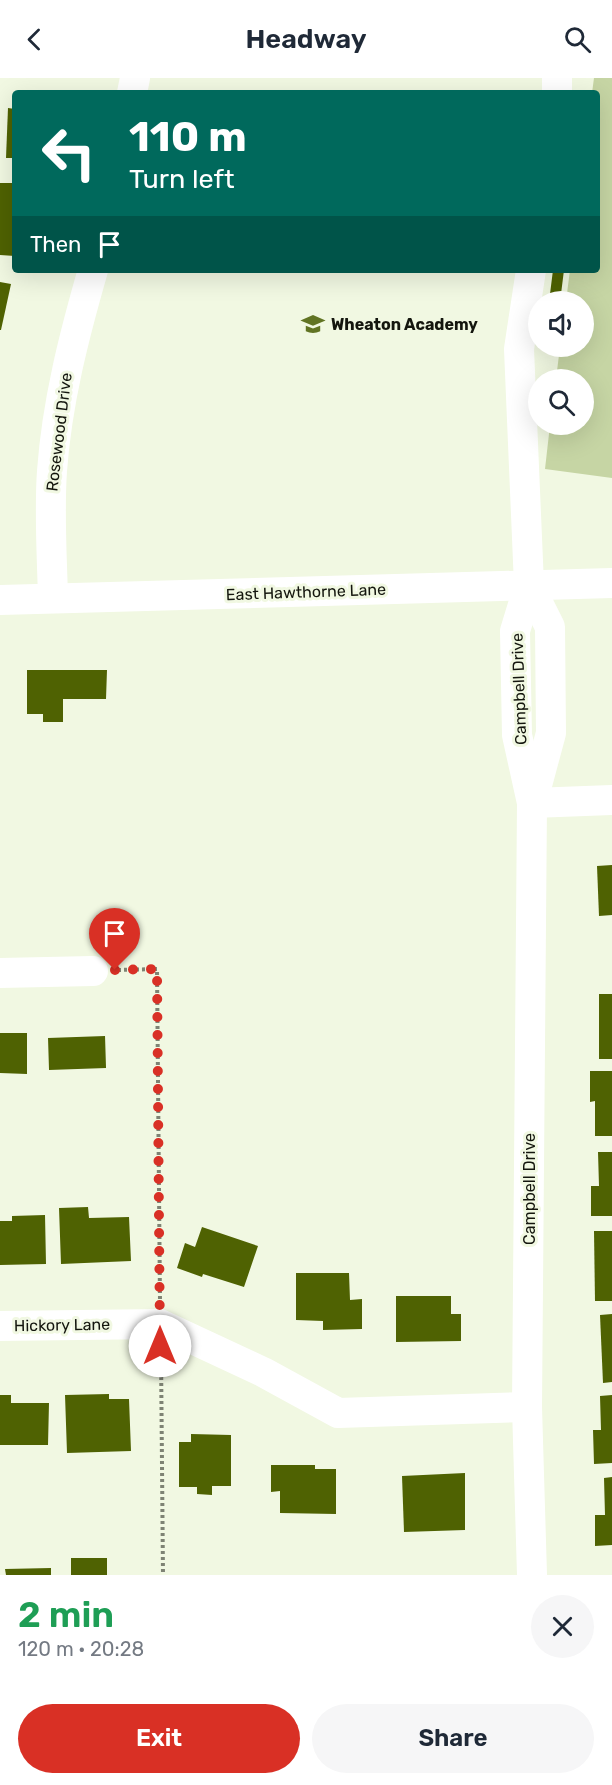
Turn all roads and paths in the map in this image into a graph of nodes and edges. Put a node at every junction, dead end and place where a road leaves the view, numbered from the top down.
1 (92, 273) edge
2 (531, 273) edge
3 (612, 583) edge
4 (529, 585) junction
5 (53, 598) junction
6 (0, 600) edge
7 (612, 800) edge
8 (532, 803) junction
9 (93, 971) joint
10 (0, 974) edge
11 (160, 1323) junction
12 (0, 1326) edge
13 (527, 1407) junction
14 (163, 1575) edge
15 (532, 1575) edge

1 - 5 street, Rosewood Drive
2 - 4 street
3 - 4 street, East Hawthorne Lane
4 - 5 street, East Hawthorne Lane
4 - 8 street, Campbell Drive
5 - 6 street, East Hawthorne Lane
7 - 8 street
8 - 13 street, Campbell Drive
9 - 10 street
9 - 11 path
11 - 12 street, Hickory Lane
11 - 13 street
11 - 14 path
13 - 15 street, Campbell Drive

